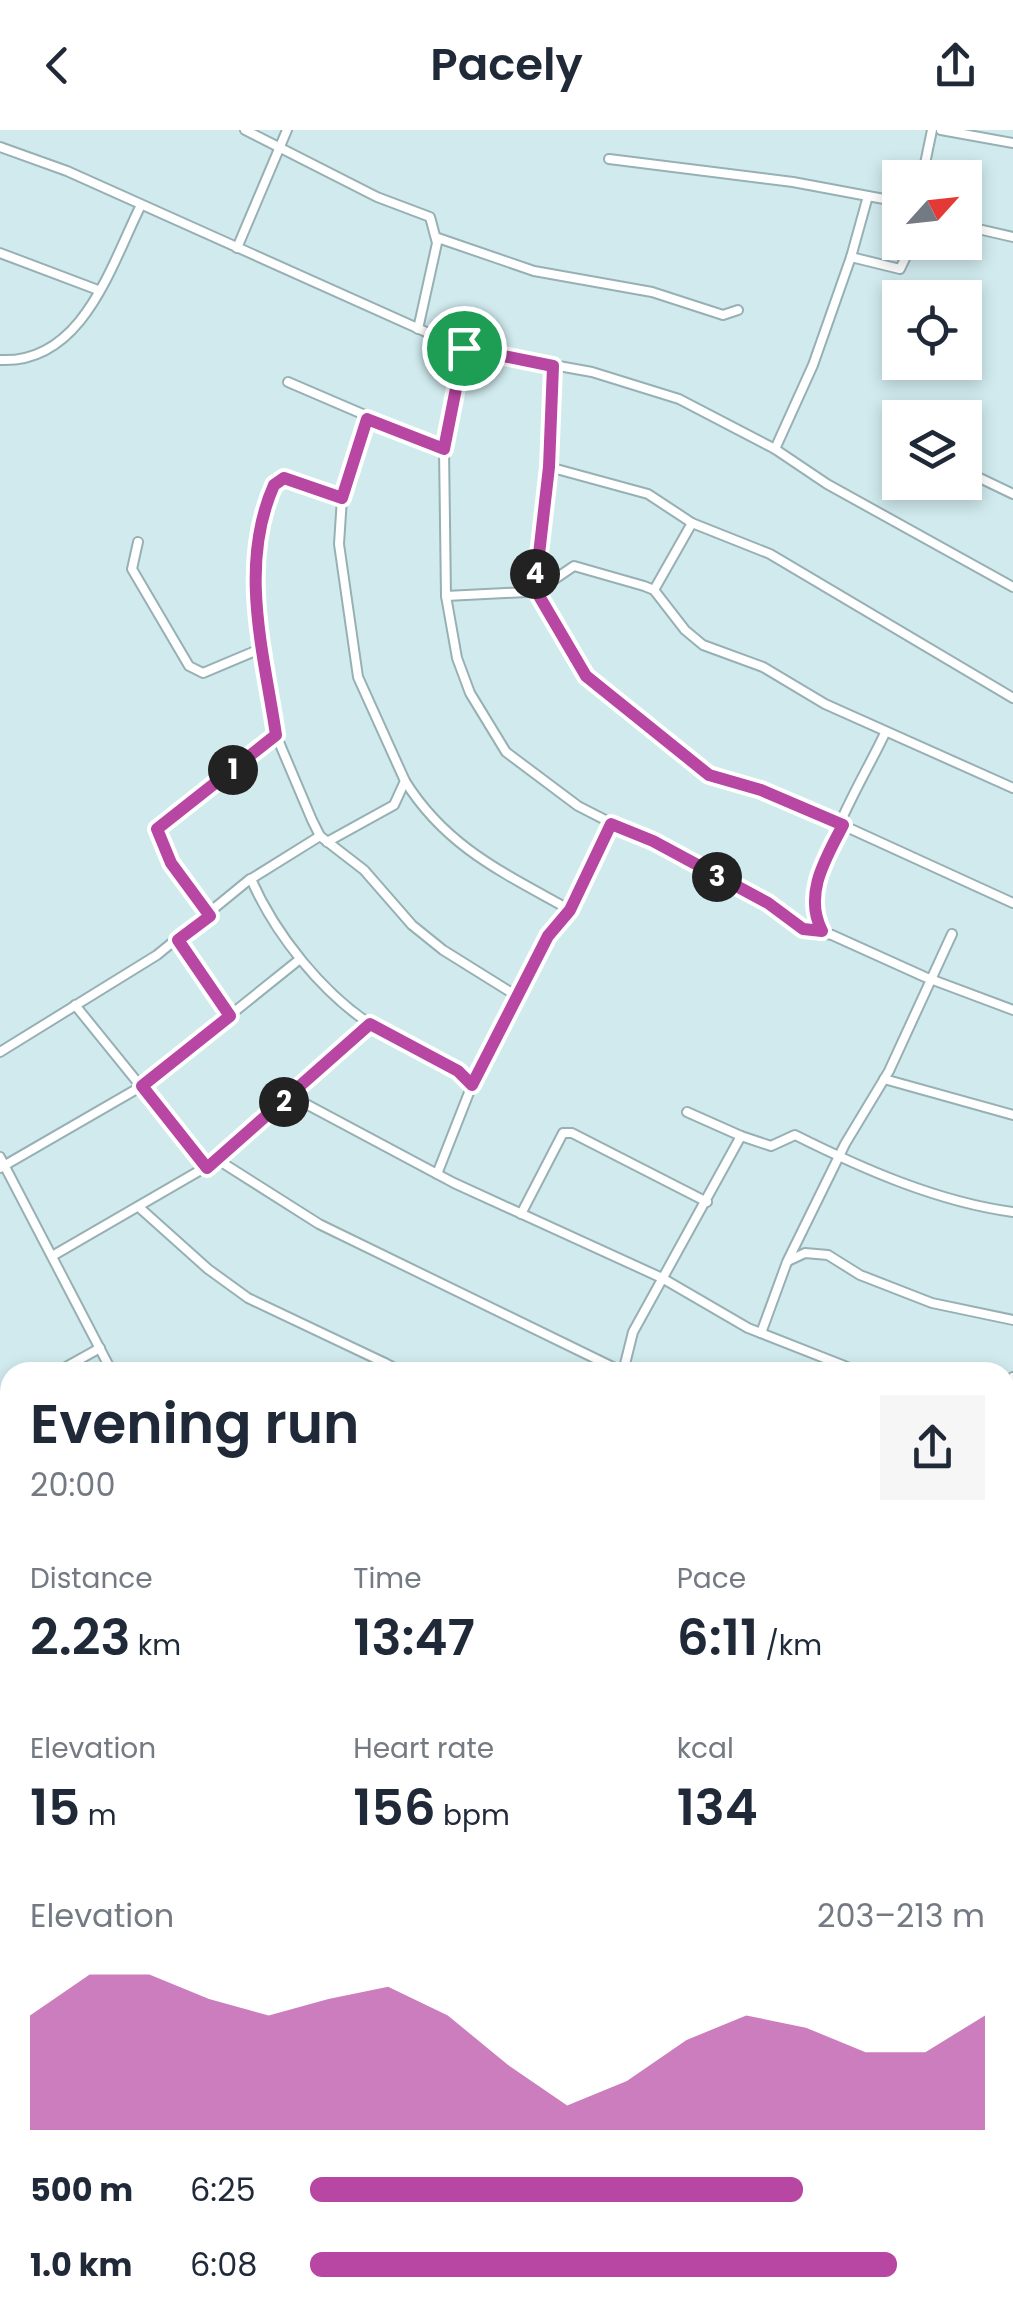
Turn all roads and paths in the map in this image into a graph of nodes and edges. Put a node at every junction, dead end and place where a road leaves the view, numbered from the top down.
1 (246, 130) edge
2 (287, 130) edge
3 (932, 130) edge
4 (942, 130) edge
5 (1013, 143) edge
6 (0, 147) edge
7 (280, 150) junction
8 (608, 160) dead end
9 (926, 160) edge
10 (868, 196) junction
11 (882, 199) edge
12 (142, 204) junction
13 (982, 230) edge
14 (1013, 236) edge
15 (438, 238) junction
16 (237, 248) junction
17 (0, 253) edge
18 (851, 256) junction
19 (904, 260) edge
20 (98, 290) junction
21 (738, 310) dead end
22 (418, 329) junction
23 (464, 348) junction
24 (0, 360) edge
25 (553, 366) junction
26 (288, 382) dead end
27 (367, 419) junction
28 (444, 449) junction
29 (775, 449) junction
30 (549, 467) junction
31 (982, 479) edge
32 (1013, 494) edge
33 (342, 498) junction
34 (692, 523) junction
35 (138, 542) dead end
36 (1013, 587) edge
37 (535, 589) junction
38 (654, 590) junction
39 (446, 596) junction
40 (260, 649) junction
41 (1013, 698) edge
42 (885, 733) junction
43 (276, 735) junction
44 (405, 780) junction
45 (1013, 788) edge
46 (611, 824) junction
47 (843, 825) junction
48 (323, 839) junction
49 (251, 878) junction
50 (1013, 903) edge
51 (570, 910) junction
52 (210, 916) junction
53 (822, 931) junction
54 (952, 934) dead end
55 (178, 940) junction
56 (300, 959) junction
57 (932, 980) junction
58 (520, 998) junction
59 (75, 1005) junction
60 (1013, 1010) edge
61 (230, 1016) junction
62 (370, 1024) junction
63 (0, 1052) edge
64 (884, 1079) junction
65 (472, 1085) junction
66 (142, 1086) junction
67 (291, 1096) junction
68 (687, 1112) dead end
69 (1013, 1115) edge
70 (741, 1136) junction
71 (838, 1157) junction
72 (218, 1160) junction
73 (2, 1163) edge
74 (207, 1168) junction
75 (436, 1174) junction
76 (707, 1202) junction
77 (140, 1209) junction
78 (1013, 1212) edge
79 (521, 1214) junction
80 (54, 1256) junction
81 (787, 1262) junction
82 (662, 1278) junction
83 (1013, 1320) edge
84 (761, 1332) junction
85 (100, 1348) junction
86 (75, 1362) edge
87 (107, 1362) edge
88 (371, 1362) edge
89 (602, 1362) edge
90 (624, 1362) edge
91 (827, 1362) edge

1 - 7 street
2 - 7 street
3 - 9 street
4 - 5 street
6 - 12 street
7 - 15 street
7 - 16 street
8 - 10 street
10 - 11 street
10 - 18 street
12 - 16 street
12 - 20 street
13 - 14 street
15 - 21 street
15 - 22 street
16 - 22 street
17 - 20 street
18 - 19 street
18 - 29 street
20 - 24 street
22 - 23 street
23 - 25 street
23 - 28 street
25 - 29 street
25 - 30 street
26 - 27 street
27 - 28 street
27 - 33 street
28 - 39 street
29 - 36 street
30 - 34 street
30 - 37 street
31 - 32 street
33 - 40 street
33 - 44 street
34 - 38 street
34 - 41 street
35 - 40 street
37 - 38 street
37 - 39 street
37 - 47 street
38 - 42 street
39 - 46 street
40 - 43 street
42 - 45 street
42 - 47 street
43 - 48 street
43 - 52 street
44 - 48 street
44 - 51 street
46 - 51 street
46 - 53 street
47 - 50 street
47 - 53 street
48 - 49 street
48 - 58 street
49 - 52 street
49 - 56 street
51 - 58 street
52 - 55 street
53 - 57 street
54 - 57 street
55 - 59 street
55 - 61 street
56 - 61 street
56 - 62 street
57 - 60 street
57 - 64 street
58 - 65 street
59 - 63 street
59 - 66 street
61 - 66 street
62 - 65 street
62 - 67 street
64 - 69 street
64 - 71 street
65 - 75 street
66 - 73 street
66 - 74 street
67 - 72 street
67 - 75 street
68 - 70 street
70 - 71 street
70 - 76 street
71 - 78 street
71 - 81 street
72 - 74 street
72 - 89 street
73 - 80 street
74 - 77 street
75 - 79 street
76 - 79 street
76 - 82 street
77 - 80 street
77 - 88 street
79 - 82 street
80 - 85 street
81 - 83 street
81 - 84 street
82 - 84 street
82 - 90 street
84 - 91 street
85 - 86 street
85 - 87 street

